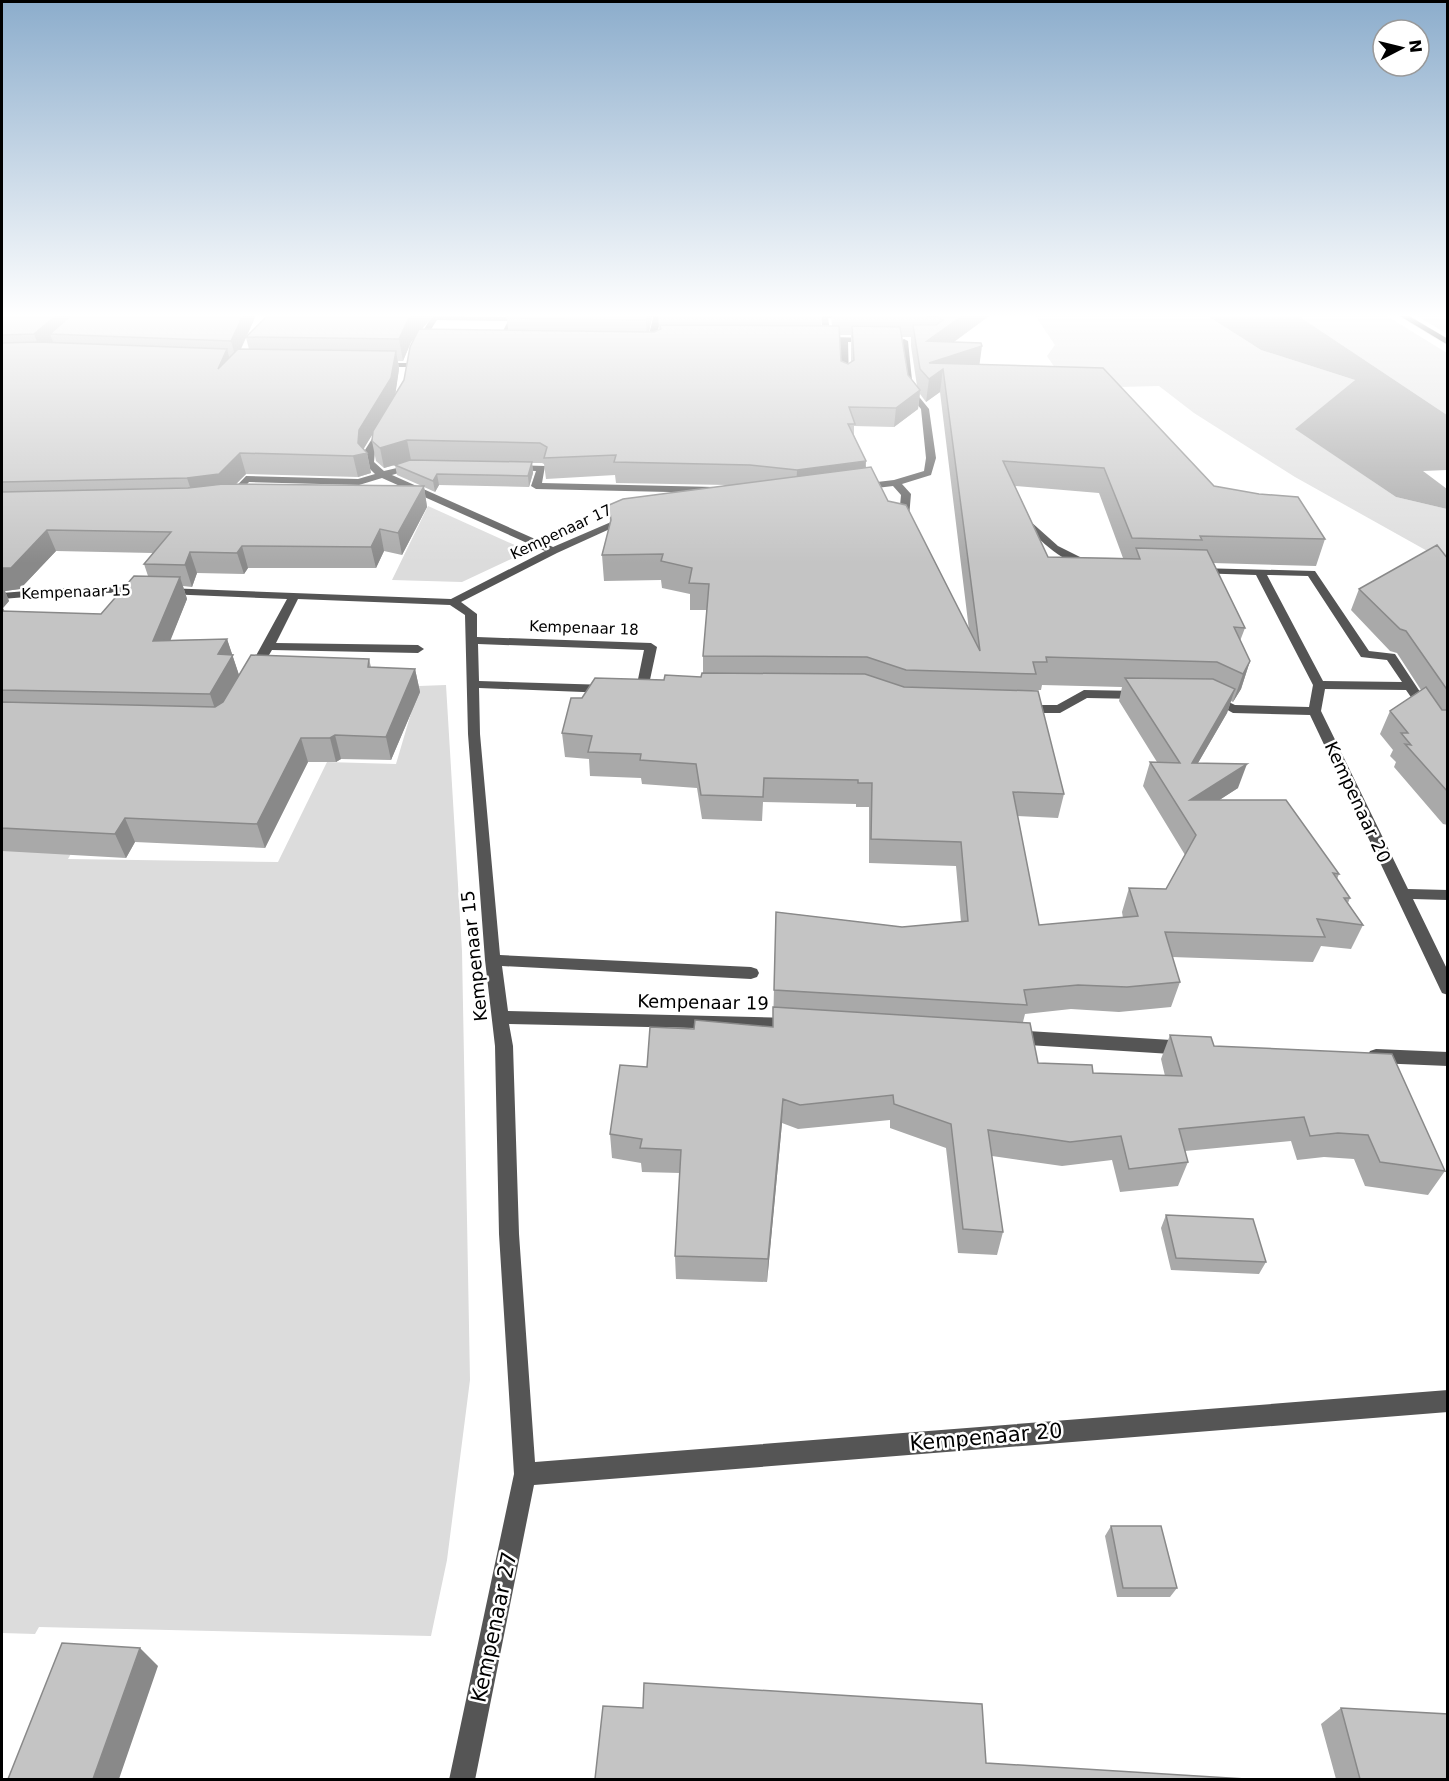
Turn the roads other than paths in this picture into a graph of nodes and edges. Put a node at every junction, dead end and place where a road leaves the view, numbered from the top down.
1 (915, 396) edge
2 (391, 416) edge
3 (423, 465) edge
4 (506, 467) edge
5 (381, 474) junction
6 (895, 483) junction
7 (851, 488) edge
8 (723, 490) edge
9 (229, 500) junction
10 (241, 500) edge
11 (218, 501) edge
12 (413, 502) edge
13 (447, 502) junction
14 (644, 516) edge
15 (904, 517) edge
16 (1030, 524) edge
17 (553, 551) junction
18 (1103, 567) edge
19 (1192, 571) edge
20 (1260, 573) junction
21 (2, 596) edge
22 (295, 596) junction
23 (453, 602) junction
24 (472, 640) junction
25 (268, 646) junction
26 (418, 649) dead end
27 (473, 684) junction
28 (245, 685) edge
29 (1319, 685) junction
30 (1410, 686) junction
31 (1149, 695) edge
32 (1196, 696) edge
33 (1009, 708) edge
34 (1315, 711) junction
35 (1432, 718) edge
36 (1402, 894) junction
37 (1448, 895) edge
38 (493, 960) junction
39 (752, 973) dead end
40 (1447, 986) edge
41 (499, 1017) junction
42 (811, 1025) edge
43 (990, 1036) edge
44 (1199, 1048) edge
45 (1355, 1055) edge
46 (1448, 1059) edge
47 (1448, 1401) edge
48 (525, 1474) junction
49 (462, 1779) edge

1 - 6 street
2 - 5 street
3 - 5 street
4 - 8 street, Kempenaar 17
5 - 9 street
5 - 13 street
6 - 7 street
6 - 15 street
9 - 10 street
9 - 11 street
12 - 13 street
13 - 17 street
14 - 17 street, Kempenaar 17
16 - 18 street
17 - 23 street, Kempenaar 17
19 - 20 street
20 - 29 street
20 - 30 street
21 - 22 street, Kempenaar 15
22 - 23 street, Kempenaar 15
22 - 25 street
23 - 24 street, Kempenaar 15
24 - 27 street, Kempenaar 15
24 - 27 street, Kempenaar 18
25 - 26 street
25 - 28 street
27 - 38 street, Kempenaar 15
29 - 30 street
29 - 34 street
30 - 35 street
31 - 33 street
32 - 34 street
34 - 36 street, Kempenaar 20
36 - 37 street
36 - 40 street, Kempenaar 20
38 - 39 street, Kempenaar 19
38 - 41 street, Kempenaar 15
41 - 42 street, Kempenaar 19
41 - 48 street, Kempenaar 15
43 - 44 street
45 - 46 street
47 - 48 street, Kempenaar 20
48 - 49 street, Kempenaar 27

